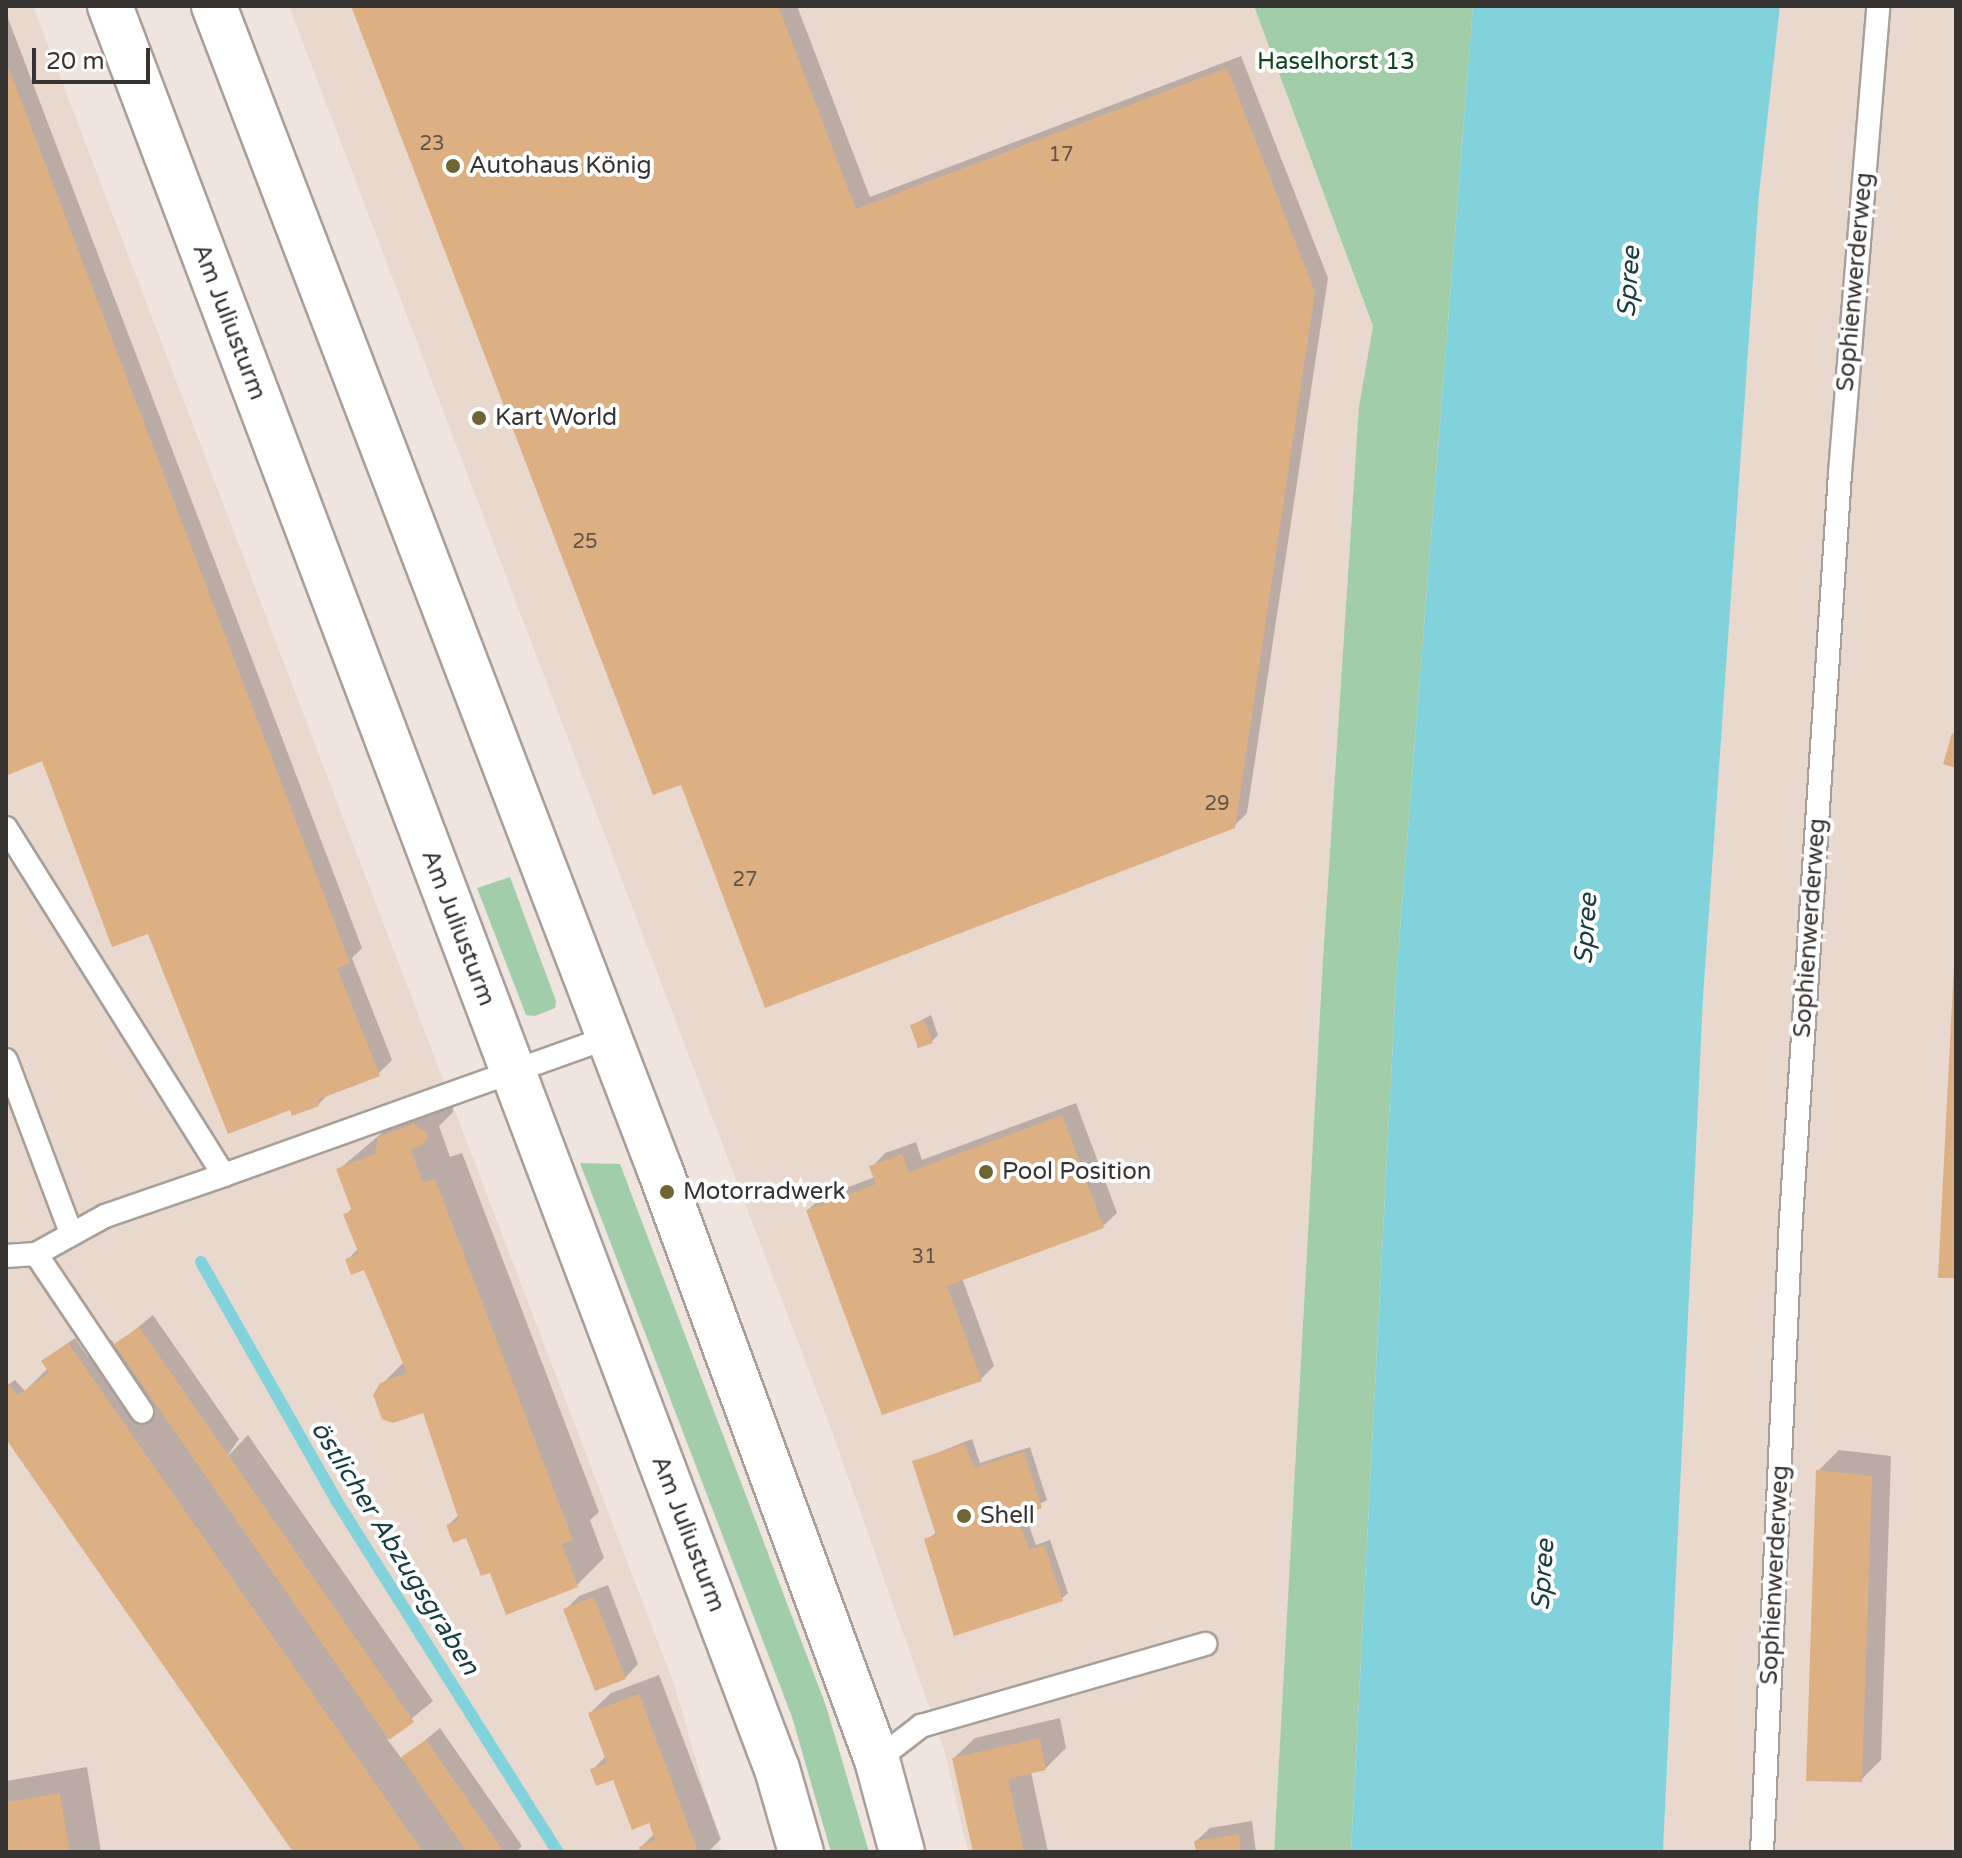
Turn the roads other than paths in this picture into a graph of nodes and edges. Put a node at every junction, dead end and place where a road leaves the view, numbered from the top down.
1 (110, 6) edge
2 (214, 6) edge
3 (1878, 6) edge
4 (6, 828) edge
5 (610, 1037) junction
6 (6, 1060) edge
7 (514, 1075) junction
8 (224, 1175) junction
9 (71, 1233) junction
10 (36, 1254) junction
11 (6, 1256) edge
12 (142, 1412) dead end
13 (1205, 1644) dead end
14 (877, 1760) junction
15 (801, 1852) edge
16 (902, 1852) edge
17 (1762, 1852) edge

1 - 7 main road, Am Juliusturm
2 - 5 main road
3 - 17 lane, Sophienwerderweg
4 - 8 lane
5 - 7 lane
5 - 14 main road
6 - 9 lane
7 - 8 lane
7 - 15 main road, Am Juliusturm
8 - 9 lane
9 - 10 lane
10 - 11 lane
10 - 12 lane
13 - 14 lane
14 - 16 main road

